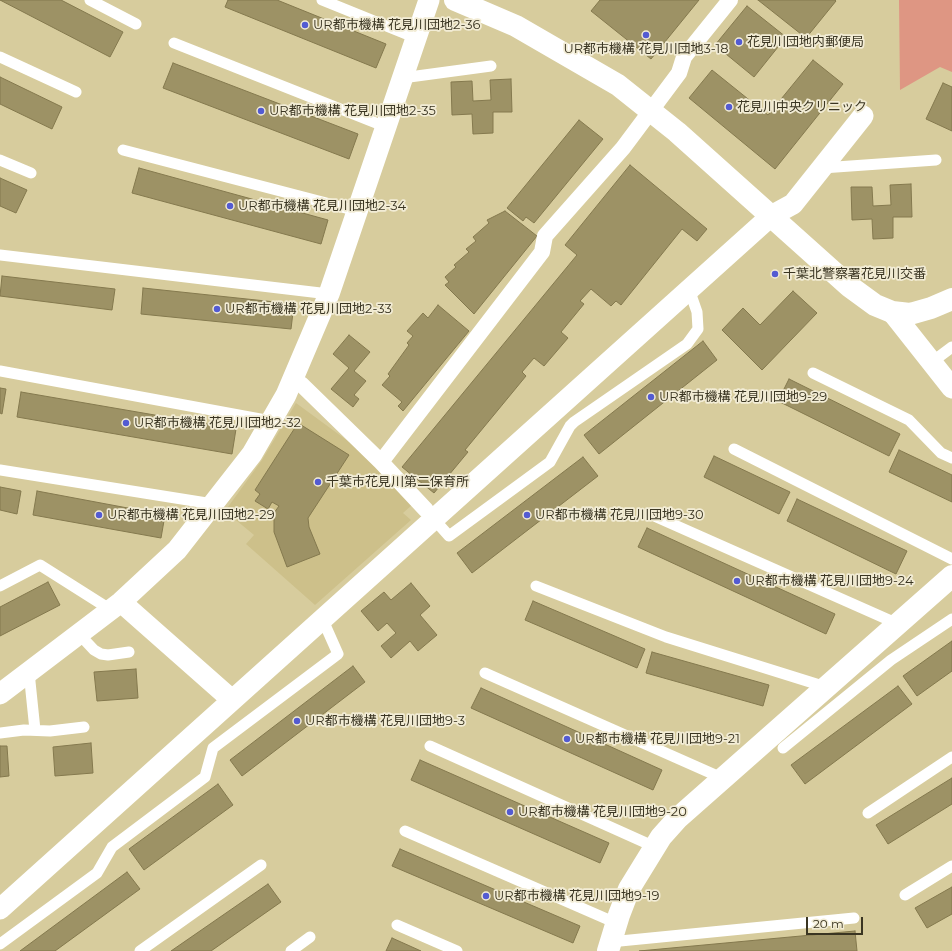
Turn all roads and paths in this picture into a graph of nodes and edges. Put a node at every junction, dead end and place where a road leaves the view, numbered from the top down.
1 (90, 0) edge
2 (322, 0) edge
3 (429, 0) edge
4 (455, 0) edge
5 (730, 0) edge
6 (136, 24) dead end
7 (416, 38) junction
8 (174, 43) dead end
9 (0, 57) edge
10 (491, 66) dead end
11 (402, 78) junction
12 (76, 92) dead end
13 (863, 116) dead end
14 (386, 127) junction
15 (123, 150) dead end
16 (0, 160) edge
17 (936, 160) dead end
18 (822, 168) junction
19 (31, 173) dead end
20 (357, 212) junction
21 (771, 216) junction
22 (0, 255) edge
23 (689, 289) junction
24 (329, 294) junction
25 (952, 299) edge
26 (892, 312) junction
27 (952, 347) edge
28 (932, 362) junction
29 (0, 371) edge
30 (812, 373) dead end
31 (301, 384) dead end
32 (952, 388) edge
33 (271, 421) junction
34 (734, 450) dead end
35 (952, 458) edge
36 (381, 462) junction
37 (0, 470) edge
38 (213, 504) junction
39 (430, 514) junction
40 (652, 514) dead end
41 (952, 559) edge
42 (952, 576) edge
43 (0, 586) edge
44 (536, 586) dead end
45 (116, 606) junction
46 (322, 618) junction
47 (952, 619) edge
48 (898, 624) junction
49 (78, 634) junction
50 (129, 652) dead end
51 (29, 672) junction
52 (485, 673) dead end
53 (826, 687) junction
54 (0, 694) edge
55 (232, 700) junction
56 (84, 727) dead end
57 (35, 730) junction
58 (0, 733) edge
59 (430, 746) dead end
60 (783, 748) dead end
61 (952, 757) edge
62 (722, 778) junction
63 (868, 812) dead end
64 (405, 832) dead end
65 (655, 847) junction
66 (261, 865) dead end
67 (952, 866) edge
68 (905, 895) dead end
69 (0, 909) edge
70 (854, 918) dead end
71 (397, 925) dead end
72 (310, 937) dead end
73 (611, 939) edge
74 (0, 944) edge
75 (140, 951) edge
76 (291, 951) edge
77 (457, 951) edge

1 - 6 lane
2 - 7 lane
3 - 7 street
4 - 21 street
5 - 36 street
7 - 11 street
8 - 14 lane
9 - 12 lane
10 - 11 lane
11 - 14 street
13 - 18 street
14 - 20 street
15 - 20 lane
16 - 19 lane
17 - 18 lane
18 - 21 street
20 - 24 street
21 - 23 street
21 - 26 street
22 - 24 lane
23 - 39 street
23 - 39 lane
24 - 33 street
25 - 26 street
26 - 28 street
27 - 28 lane
28 - 32 street
29 - 33 lane
30 - 35 lane
31 - 36 street
33 - 38 street
34 - 41 lane
36 - 39 street
37 - 38 lane
38 - 45 street
39 - 46 street
40 - 48 lane
42 - 48 street
43 - 45 lane
44 - 53 lane
45 - 49 street
45 - 55 street
46 - 55 street
46 - 74 lane
47 - 60 lane
48 - 53 street
49 - 50 lane
49 - 51 street
51 - 54 street
51 - 57 lane
52 - 62 lane
53 - 62 street
55 - 69 street
56 - 57 lane
57 - 58 lane
59 - 65 lane
61 - 63 lane
62 - 65 street
64 - 73 lane
65 - 73 street
66 - 75 lane
67 - 68 lane
70 - 73 lane
71 - 77 lane
72 - 76 lane

